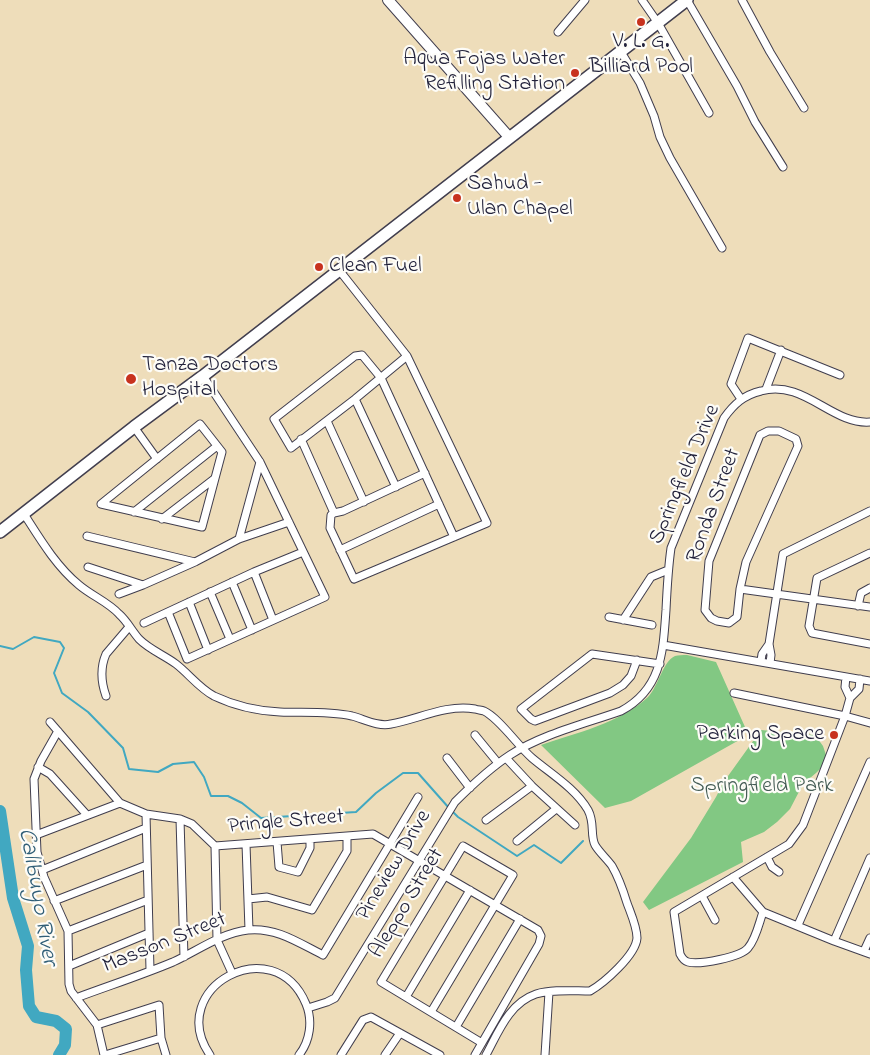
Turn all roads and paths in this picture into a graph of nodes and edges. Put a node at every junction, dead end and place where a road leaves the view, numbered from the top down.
1 (388, 0) edge
2 (585, 0) edge
3 (642, 0) edge
4 (687, 0) edge
5 (742, 0) edge
6 (658, 23) junction
7 (558, 32) dead end
8 (621, 52) junction
9 (804, 108) dead end
10 (709, 113) dead end
11 (509, 137) junction
12 (784, 167) dead end
13 (722, 248) dead end
14 (339, 270) junction
15 (780, 350) junction
16 (408, 356) junction
17 (840, 375) dead end
18 (203, 376) junction
19 (381, 378) junction
20 (766, 389) junction
21 (742, 398) junction
22 (355, 400) junction
23 (327, 421) junction
24 (870, 422) edge
25 (134, 427) junction
26 (301, 439) junction
27 (217, 446) junction
28 (157, 459) junction
29 (260, 462) junction
30 (425, 473) junction
31 (215, 479) junction
32 (396, 487) junction
33 (364, 502) junction
34 (439, 504) junction
35 (870, 511) edge
36 (134, 512) junction
37 (334, 513) junction
38 (24, 514) junction
39 (162, 519) junction
40 (289, 522) junction
41 (0, 532) edge
42 (87, 536) dead end
43 (454, 537) junction
44 (239, 539) junction
45 (340, 550) junction
46 (303, 552) junction
47 (870, 553) edge
48 (195, 562) junction
49 (88, 567) dead end
50 (668, 570) junction
51 (254, 572) junction
52 (232, 582) junction
53 (143, 585) junction
54 (870, 588) edge
55 (740, 589) junction
56 (210, 592) junction
57 (119, 594) dead end
58 (776, 594) junction
59 (814, 599) junction
60 (188, 602) junction
61 (858, 606) junction
62 (870, 607) edge
63 (168, 612) junction
64 (609, 617) dead end
65 (273, 620) junction
66 (623, 620) junction
67 (144, 623) dead end
68 (652, 625) dead end
69 (129, 627) junction
70 (252, 630) junction
71 (230, 640) junction
72 (769, 644) junction
73 (870, 644) edge
74 (664, 646) junction
75 (208, 650) junction
76 (637, 660) junction
77 (761, 661) junction
78 (770, 663) junction
79 (660, 664) junction
80 (846, 677) junction
81 (860, 679) junction
82 (870, 681) edge
83 (734, 693) dead end
84 (106, 696) dead end
85 (850, 698) junction
86 (846, 716) junction
87 (50, 722) dead end
88 (870, 723) edge
89 (58, 731) junction
90 (475, 735) dead end
91 (522, 749) junction
92 (447, 758) dead end
93 (506, 758) junction
94 (870, 762) edge
95 (498, 763) junction
96 (38, 767) junction
97 (532, 786) junction
98 (470, 788) junction
99 (418, 797) dead end
100 (120, 803) junction
101 (556, 809) junction
102 (146, 814) junction
103 (87, 815) junction
104 (180, 819) junction
105 (486, 820) dead end
106 (575, 825) dead end
107 (146, 828) junction
108 (36, 835) junction
109 (347, 836) junction
110 (310, 839) junction
111 (517, 841) dead end
112 (277, 842) junction
113 (246, 844) junction
114 (391, 844) junction
115 (215, 846) junction
116 (767, 857) junction
117 (870, 858) edge
118 (418, 859) junction
119 (147, 865) junction
120 (42, 870) junction
121 (779, 872) dead end
122 (445, 875) junction
123 (733, 878) junction
124 (470, 890) junction
125 (702, 896) junction
126 (248, 899) junction
127 (148, 900) junction
128 (54, 901) junction
129 (496, 905) junction
130 (763, 912) junction
131 (520, 919) junction
132 (715, 920) dead end
133 (798, 925) junction
134 (249, 930) junction
135 (68, 931) junction
136 (149, 933) junction
137 (870, 938) edge
138 (217, 940) junction
139 (834, 941) junction
140 (867, 952) edge
141 (184, 956) junction
142 (69, 966) junction
143 (150, 970) junction
144 (232, 973) junction
145 (549, 992) junction
146 (406, 997) junction
147 (76, 998) junction
148 (308, 1008) junction
149 (431, 1012) junction
150 (97, 1025) junction
151 (456, 1027) junction
152 (400, 1033) junction
153 (161, 1038) junction
154 (482, 1043) junction
155 (428, 1052) edge
156 (208, 1053) edge
157 (105, 1055) edge
158 (166, 1055) edge
159 (198, 1055) edge
160 (299, 1055) edge
161 (342, 1055) edge
162 (385, 1055) edge
163 (440, 1055) edge
164 (475, 1055) edge
165 (486, 1055) edge
166 (545, 1055) edge

1 - 11 street
2 - 7 street
3 - 6 street
4 - 6 main road
4 - 12 street
5 - 9 street
6 - 8 main road
6 - 10 street
8 - 11 main road
8 - 13 street
11 - 14 main road
14 - 16 street
14 - 18 main road
15 - 17 street
15 - 20 street
15 - 21 street
16 - 19 street
16 - 43 street
18 - 25 main road
18 - 29 street
19 - 22 street
19 - 26 street
19 - 30 street
20 - 21 street, Springfield Drive
20 - 24 street, Springfield Drive
21 - 50 street, Springfield Drive
22 - 23 street
22 - 32 street
23 - 26 street
23 - 33 street
25 - 28 street
25 - 38 main road
26 - 37 street
27 - 28 street
27 - 31 street
27 - 36 street
28 - 36 street
29 - 40 street
29 - 44 street
30 - 32 street
30 - 34 street
31 - 39 street
31 - 39 street
32 - 33 street
33 - 37 street
34 - 43 street
34 - 45 street
35 - 58 street
36 - 39 street
37 - 45 street
38 - 41 main road
38 - 69 street
40 - 44 street
40 - 46 street
42 - 48 street
43 - 45 street
44 - 48 street
46 - 51 street
46 - 65 street
47 - 59 street
48 - 53 street
49 - 53 street
50 - 66 street
50 - 74 street, Springfield Drive
51 - 52 street
51 - 65 street
52 - 56 street
52 - 70 street
53 - 57 street
54 - 61 street
55 - 55 street, Ronda Street
55 - 58 street
56 - 60 street
56 - 71 street
58 - 59 street
58 - 72 street
59 - 61 street
59 - 73 street
60 - 63 street
60 - 75 street
61 - 62 street
63 - 67 street
63 - 75 street
64 - 66 street
65 - 70 street
66 - 68 street
69 - 84 street
69 - 91 street
70 - 71 street
71 - 75 street
72 - 77 street
72 - 78 street
74 - 77 street
74 - 79 street, Springfield Drive
76 - 76 street
76 - 79 street
77 - 78 street
78 - 80 street
79 - 91 street, Springfield Drive
80 - 81 street
80 - 85 street
81 - 82 street
81 - 85 street
83 - 86 street
85 - 86 street
86 - 88 street
86 - 116 street
87 - 89 street, Pringle Street
89 - 96 street
89 - 100 street, Pringle Street
90 - 95 street
91 - 93 street, Pineview Drive
91 - 145 street
92 - 98 street
93 - 95 street, Pineview Drive
93 - 97 street
94 - 133 street
95 - 98 street, Pineview Drive
96 - 103 street
96 - 108 street
97 - 101 street
97 - 105 street
98 - 118 street, Pineview Drive
99 - 114 street
100 - 102 street, Pringle Street
100 - 103 street
101 - 106 street
101 - 111 street
102 - 104 street, Pringle Street
102 - 107 street
103 - 108 street
104 - 115 street, Pringle Street
104 - 141 street
107 - 119 street
107 - 120 street
108 - 120 street
109 - 110 street, Pringle Street
109 - 114 street, Pringle Street
109 - 126 street
110 - 112 street, Pringle Street
110 - 112 street
112 - 113 street, Pringle Street
113 - 115 street, Pringle Street
113 - 126 street
114 - 118 street, Pringle Street
114 - 134 street, Masson Street
115 - 138 street
116 - 121 street
116 - 123 street
117 - 139 street
118 - 122 street, Pringle Street
118 - 148 street, Pineview Drive
119 - 127 street
119 - 128 street
120 - 128 street
122 - 124 street, Pringle Street
122 - 129 street, Aleppo Street
122 - 146 street, Aleppo Street
123 - 125 street
123 - 130 street
124 - 129 street, Pringle Street
124 - 146 street
125 - 130 street
125 - 132 street
126 - 134 street
127 - 135 street
127 - 136 street
128 - 135 street
129 - 131 street, Pringle Street
129 - 149 street
130 - 133 street
131 - 151 street
131 - 154 street, Pringle Street
133 - 139 street
134 - 138 street, Masson Street
135 - 142 street
136 - 142 street
136 - 143 street
137 - 140 street
138 - 141 street, Masson Street
138 - 144 street
139 - 140 street
141 - 143 street, Masson Street
142 - 147 street
143 - 147 street, Masson Street
144 - 148 street
144 - 156 street
145 - 165 street
145 - 166 street
146 - 149 street, Aleppo Street
147 - 150 street
148 - 160 street
149 - 151 street, Aleppo Street
150 - 153 street
150 - 157 street
151 - 154 street, Aleppo Street
152 - 155 street
152 - 161 street
152 - 162 street
153 - 157 street
153 - 158 street
154 - 164 street
155 - 163 street
156 - 159 street

